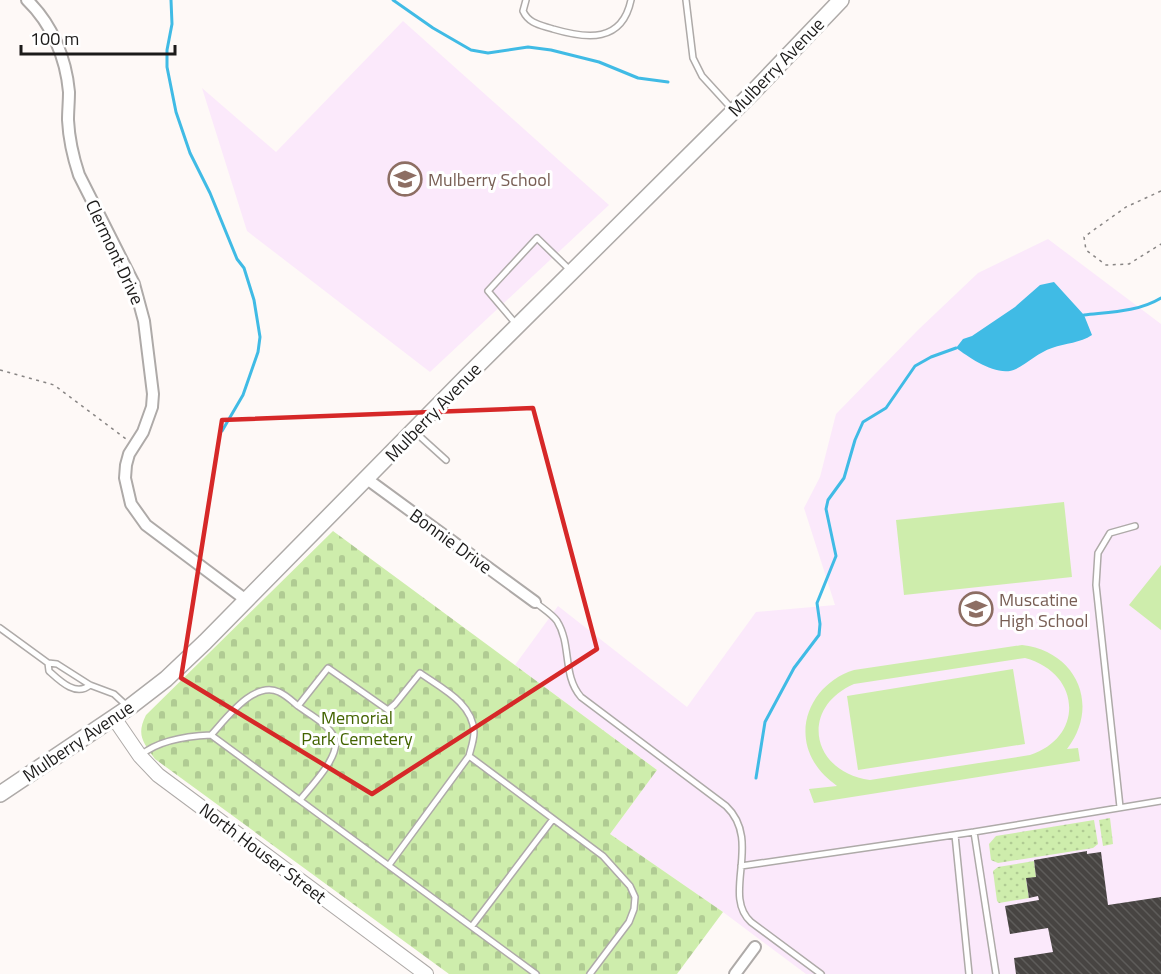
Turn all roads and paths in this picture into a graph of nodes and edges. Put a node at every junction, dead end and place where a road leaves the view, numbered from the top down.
1 (27, 0) edge
2 (526, 0) edge
3 (631, 0) edge
4 (686, 0) edge
5 (841, 0) edge
6 (734, 111) junction
7 (1161, 191) edge
8 (1161, 244) edge
9 (573, 273) junction
10 (518, 326) junction
11 (0, 370) edge
12 (414, 431) junction
13 (134, 445) junction
14 (446, 460) dead end
15 (367, 479) junction
16 (1135, 526) dead end
17 (246, 600) junction
18 (536, 603) joint
19 (0, 628) edge
20 (48, 663) junction
21 (90, 685) junction
22 (298, 706) junction
23 (129, 707) junction
24 (114, 718) junction
25 (211, 735) junction
26 (140, 756) junction
27 (469, 756) junction
28 (0, 794) edge
29 (300, 800) junction
30 (1161, 801) edge
31 (1120, 807) junction
32 (553, 819) junction
33 (974, 832) junction
34 (955, 835) junction
35 (389, 865) junction
36 (741, 866) junction
37 (472, 926) junction
38 (755, 947) dead end
39 (426, 974) edge
40 (537, 974) edge
41 (590, 974) edge
42 (735, 974) edge
43 (821, 974) edge
44 (969, 974) edge
45 (996, 974) edge

1 - 13 street, Clermont Drive
2 - 3 lane
4 - 6 lane
5 - 6 main road, Mulberry Avenue
6 - 9 main road, Mulberry Avenue
7 - 8 path
9 - 10 main road, Mulberry Avenue
9 - 10 lane
10 - 12 main road, Mulberry Avenue
11 - 13 path
12 - 14 lane
12 - 15 main road, Mulberry Avenue
13 - 17 street, Clermont Drive
15 - 17 main road, Mulberry Avenue
15 - 18 street, Bonnie Drive
16 - 31 lane
17 - 23 main road, Mulberry Avenue
18 - 36 lane
19 - 20 lane
20 - 21 lane
20 - 21 lane
21 - 23 lane
22 - 25 lane
22 - 27 lane
22 - 29 lane
23 - 24 main road, Mulberry Avenue
24 - 26 street, North Houser Street
24 - 28 main road, Mulberry Avenue
25 - 26 lane
25 - 29 lane
26 - 39 street, North Houser Street
27 - 32 lane
27 - 35 lane
29 - 35 lane
30 - 31 lane
31 - 33 lane
32 - 37 lane
32 - 41 lane
33 - 34 lane
33 - 45 lane
34 - 36 lane
34 - 44 lane
35 - 37 lane
36 - 43 lane
37 - 40 lane
38 - 42 street

